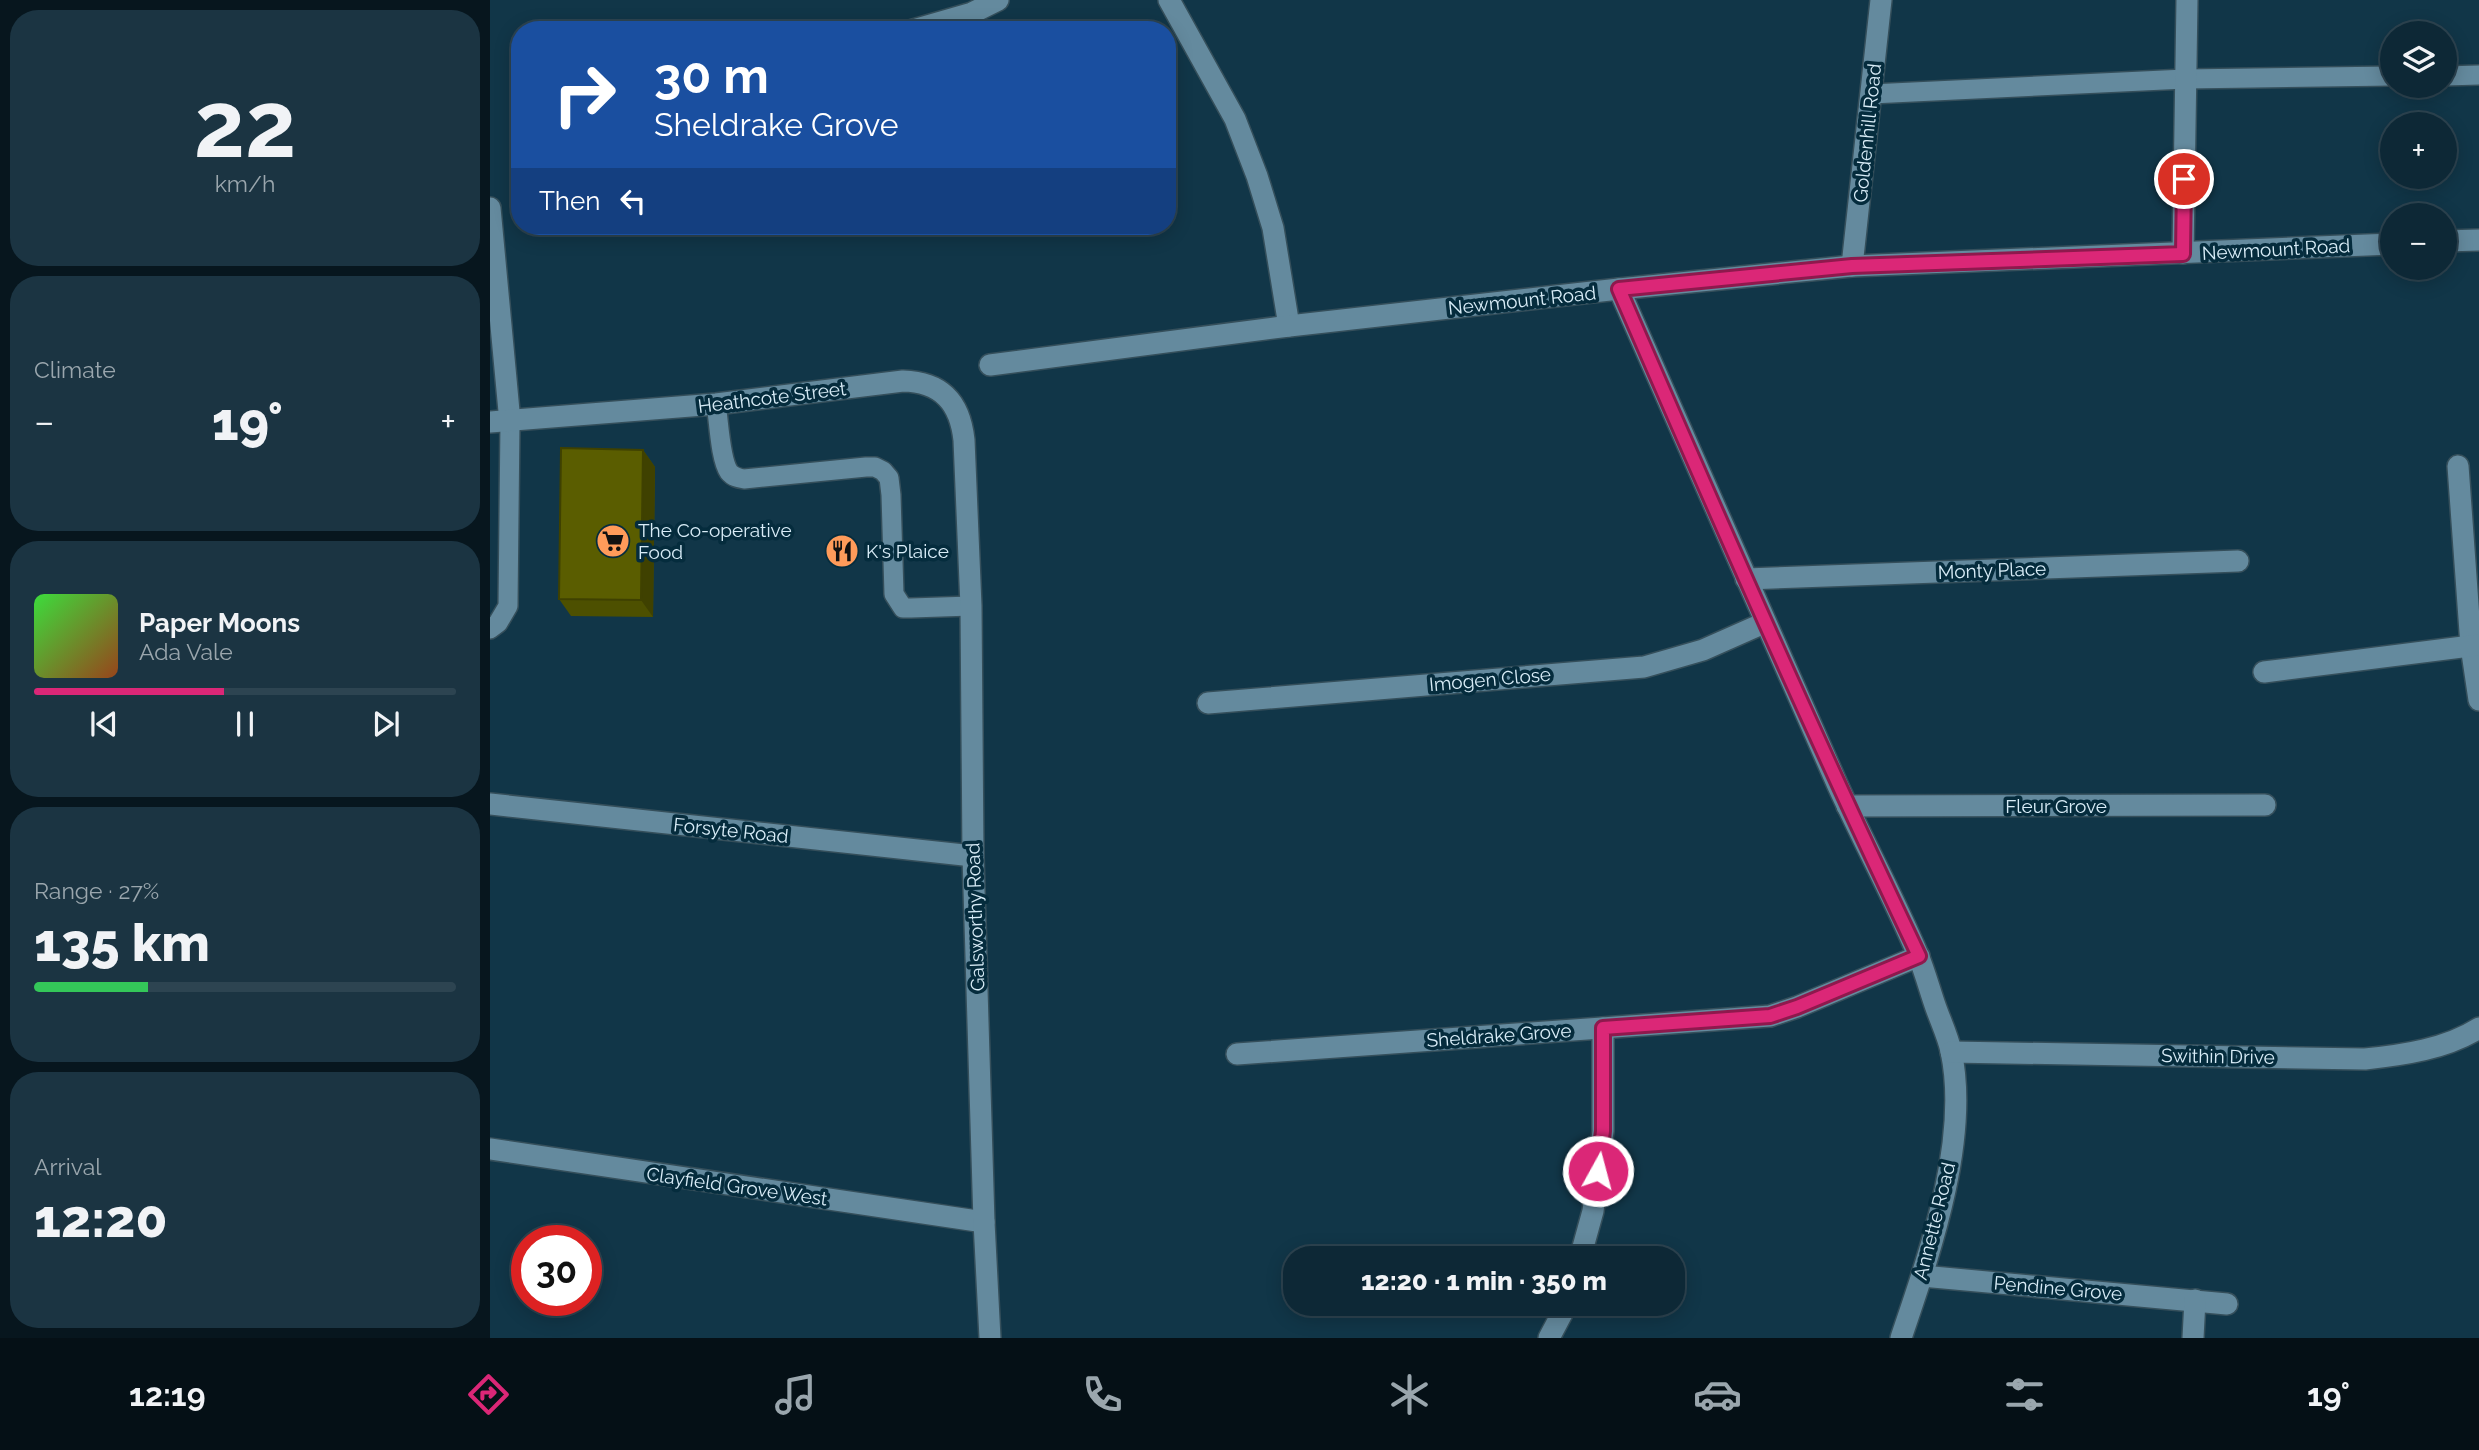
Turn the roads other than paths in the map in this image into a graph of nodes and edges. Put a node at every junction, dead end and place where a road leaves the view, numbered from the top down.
1 (998, 0) edge
2 (1169, 0) edge
3 (1881, 0) edge
4 (2187, 0) edge
5 (944, 21) edge
6 (2479, 75) edge
7 (2380, 76) edge
8 (2457, 76) edge
9 (2185, 79) junction
10 (1871, 94) junction
11 (490, 208) edge
12 (2479, 240) edge
13 (2457, 241) edge
14 (2380, 245) edge
15 (2183, 254) junction
16 (1852, 266) junction
17 (1619, 289) junction
18 (1289, 326) junction
19 (990, 365) dead end
20 (716, 404) junction
21 (500, 422) edge
22 (2458, 466) dead end
23 (967, 496) joint
24 (2238, 561) dead end
25 (1746, 579) junction
26 (971, 606) junction
27 (1764, 623) junction
28 (490, 629) edge
29 (2475, 646) edge
30 (2264, 671) dead end
31 (2479, 700) edge
32 (1208, 703) dead end
33 (490, 804) edge
34 (2265, 805) dead end
35 (1847, 806) junction
36 (973, 856) junction
37 (1919, 956) junction
38 (1603, 1028) junction
39 (2479, 1028) edge
40 (1951, 1052) junction
41 (1237, 1054) dead end
42 (490, 1149) edge
43 (984, 1222) junction
44 (1583, 1246) edge
45 (1922, 1276) junction
46 (2195, 1300) junction
47 (2227, 1304) dead end
48 (1561, 1316) edge
49 (990, 1338) edge
50 (1549, 1338) edge
51 (1901, 1338) edge
52 (2193, 1338) edge

1 - 5 street
2 - 18 street
3 - 10 street, Goldenhill Road
4 - 9 street
6 - 8 lane
7 - 9 lane
9 - 10 lane
9 - 15 street
10 - 16 street, Goldenhill Road
11 - 21 street
12 - 13 street
14 - 15 street, Newmount Road
15 - 16 street, Newmount Road
16 - 17 street, Newmount Road
17 - 18 street, Newmount Road
17 - 25 street, Annette Road
18 - 19 street, Newmount Road
20 - 21 street, Heathcote Street
20 - 23 street, Heathcote Street
20 - 26 lane
21 - 28 lane
22 - 29 street
23 - 26 street, Galsworthy Road
24 - 25 street, Monty Place
25 - 27 street, Annette Road
26 - 36 street, Galsworthy Road
27 - 32 street, Imogen Close
27 - 35 street, Annette Road
29 - 30 street
29 - 31 street
33 - 36 street, Forsyte Road
34 - 35 street, Fleur Grove
35 - 37 street, Annette Road
36 - 43 street, Galsworthy Road
37 - 38 street, Sheldrake Grove
37 - 40 street, Annette Road
38 - 41 street, Sheldrake Grove
38 - 44 street
39 - 40 street, Swithin Drive
40 - 45 street, Annette Road
42 - 43 street, Clayfield Grove West
43 - 49 street, Galsworthy Road
45 - 46 street, Pendine Grove
45 - 51 street, Annette Road
46 - 47 street, Pendine Grove
46 - 52 street
48 - 50 street

